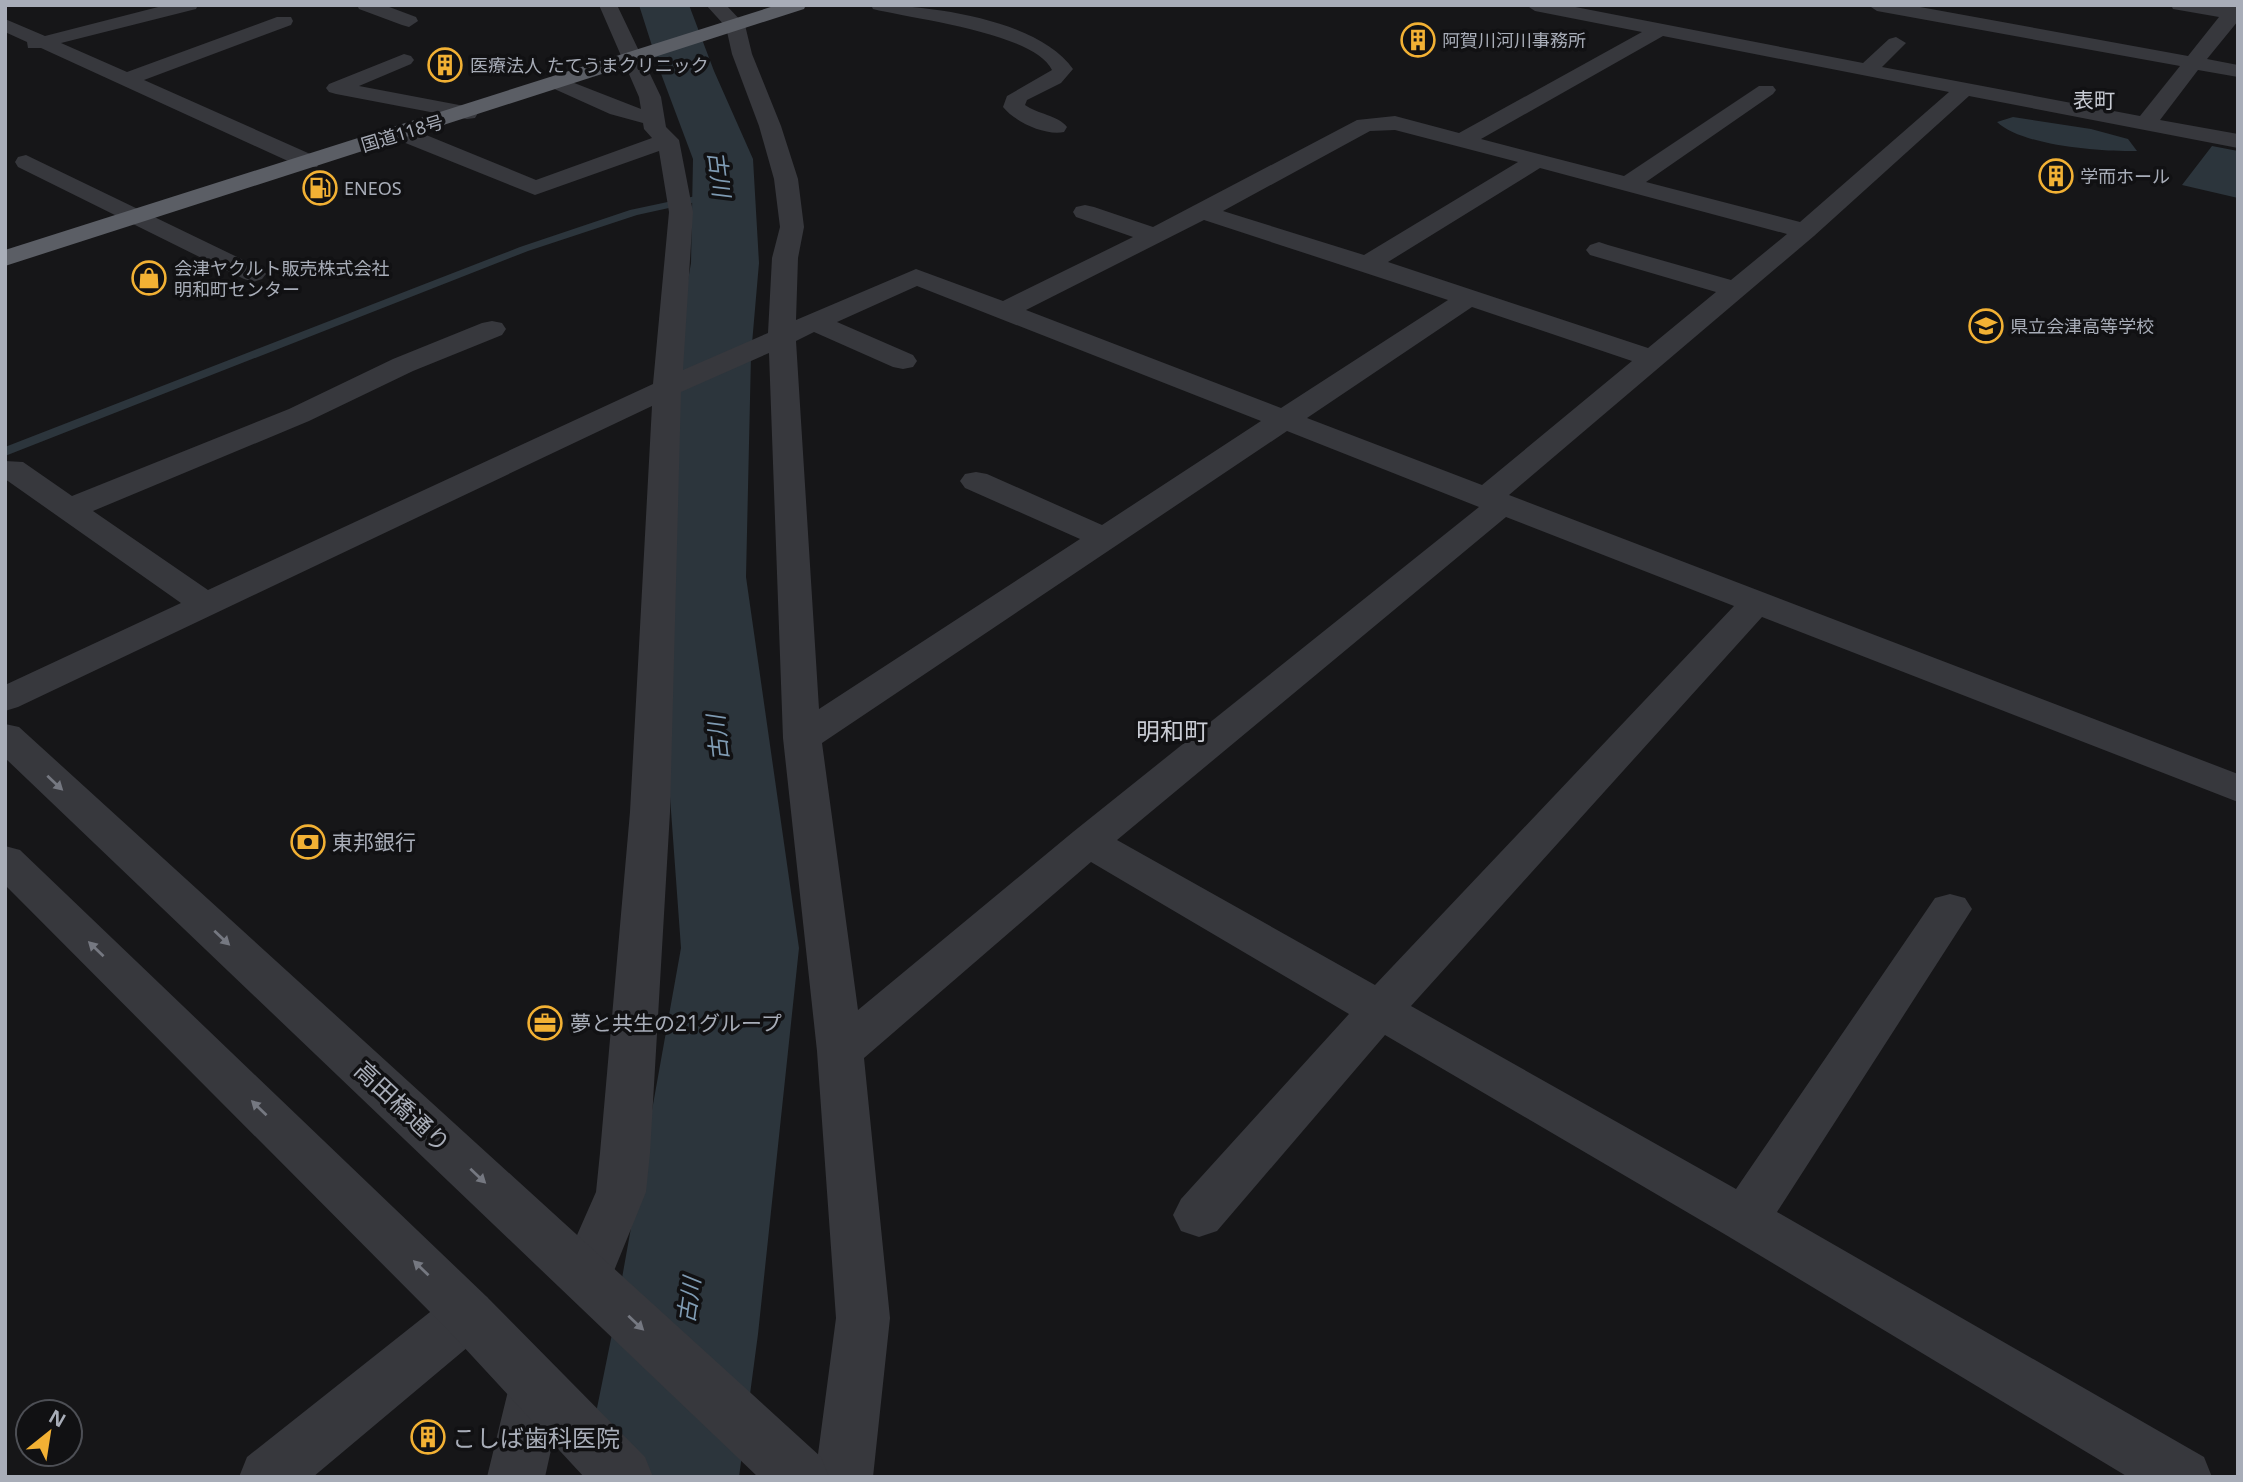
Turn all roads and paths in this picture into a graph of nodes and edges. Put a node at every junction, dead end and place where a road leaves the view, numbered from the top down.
1 (189, 5) edge
2 (366, 5) edge
3 (608, 5) edge
4 (715, 5) edge
5 (797, 5) edge
6 (880, 5) edge
7 (1535, 5) edge
8 (1877, 5) edge
9 (2180, 5) edge
10 (2236, 11) edge
11 (284, 21) dead end
12 (409, 21) dead end
13 (5, 25) edge
14 (732, 26) junction
15 (1659, 30) junction
16 (43, 42) junction
17 (1896, 43) dead end
18 (18, 48) dead end
19 (637, 57) junction
20 (404, 60) dead end
21 (2193, 63) junction
22 (1867, 70) junction
23 (2238, 71) edge
24 (126, 80) junction
25 (557, 83) junction
26 (1965, 89) junction
27 (1766, 90) dead end
28 (467, 113) junction
29 (653, 119) junction
30 (2146, 123) junction
31 (1056, 127) dead end
32 (401, 133) junction
33 (667, 140) junction
34 (1463, 141) junction
35 (2238, 141) edge
36 (1538, 160) junction
37 (26, 162) dead end
38 (309, 162) junction
39 (1628, 184) junction
40 (1085, 212) dead end
41 (1202, 212) junction
42 (133, 216) junction
43 (1805, 231) junction
44 (1156, 236) junction
45 (1599, 250) dead end
46 (5, 258) edge
47 (1367, 264) junction
48 (253, 274) dead end
49 (1734, 289) junction
50 (1468, 298) junction
51 (1006, 310) junction
52 (492, 329) dead end
53 (798, 330) junction
54 (1650, 358) junction
55 (903, 361) dead end
56 (667, 388) junction
57 (1286, 418) junction
58 (12, 469) dead end
59 (976, 481) dead end
60 (1495, 500) junction
61 (71, 509) junction
62 (1104, 538) junction
63 (1757, 602) junction
64 (206, 605) junction
65 (5, 698) edge
66 (5, 736) edge
67 (803, 738) junction
68 (2238, 789) edge
69 (1088, 842) junction
70 (5, 860) edge
71 (1950, 909) dead end
72 (1380, 1010) junction
73 (840, 1051) junction
74 (1199, 1215) dead end
75 (1744, 1219) junction
76 (586, 1276) junction
77 (468, 1314) junction
78 (537, 1387) junction
79 (268, 1477) edge
80 (516, 1477) edge
81 (624, 1477) edge
82 (800, 1477) edge
83 (844, 1477) edge
84 (2183, 1477) edge

1 - 16 street
2 - 12 street
3 - 19 street
4 - 14 street
5 - 14 highway, 国道118号
6 - 31 street
7 - 15 street
8 - 21 street
9 - 10 street
10 - 21 street
11 - 24 street
13 - 16 street
14 - 19 highway, 国道118号
14 - 53 street
15 - 22 street
15 - 34 street
16 - 18 street
16 - 24 street
17 - 22 street
19 - 25 highway, 国道118号
19 - 29 street
20 - 28 street
21 - 23 street
21 - 30 street
22 - 26 street
24 - 38 street
25 - 28 highway, 国道118号
25 - 29 street
26 - 30 street
26 - 43 street
27 - 39 street
28 - 32 highway, 国道118号
29 - 33 street
30 - 35 street
32 - 33 street
32 - 38 highway, 国道118号
33 - 56 street
34 - 36 street
34 - 41 street
36 - 39 street
36 - 47 street
37 - 42 street
38 - 42 highway, 国道118号
39 - 43 street
40 - 44 street
41 - 44 street
41 - 47 street
42 - 46 highway, 国道118号
42 - 48 street
43 - 49 street
44 - 51 street
45 - 49 street
47 - 50 street
49 - 54 street
50 - 54 street
50 - 57 street
51 - 53 street
51 - 57 street
52 - 61 street
53 - 55 street
53 - 56 street
53 - 67 street
54 - 60 street
56 - 64 street
56 - 76 street
57 - 60 street
57 - 62 street
58 - 61 street
59 - 62 street
60 - 63 street
60 - 69 street
61 - 64 street
62 - 67 street
63 - 68 street
63 - 72 street
64 - 65 street
66 -> 76 street, 高田橋通り
67 - 73 street
69 - 72 street
69 - 73 street
77 -> 70 street
71 - 75 street
72 - 74 street
72 - 75 street
73 - 83 street
75 - 84 street
76 -> 82 street, 高田橋通り
77 - 78 street
77 - 79 street
78 - 80 street
78 - 81 street

